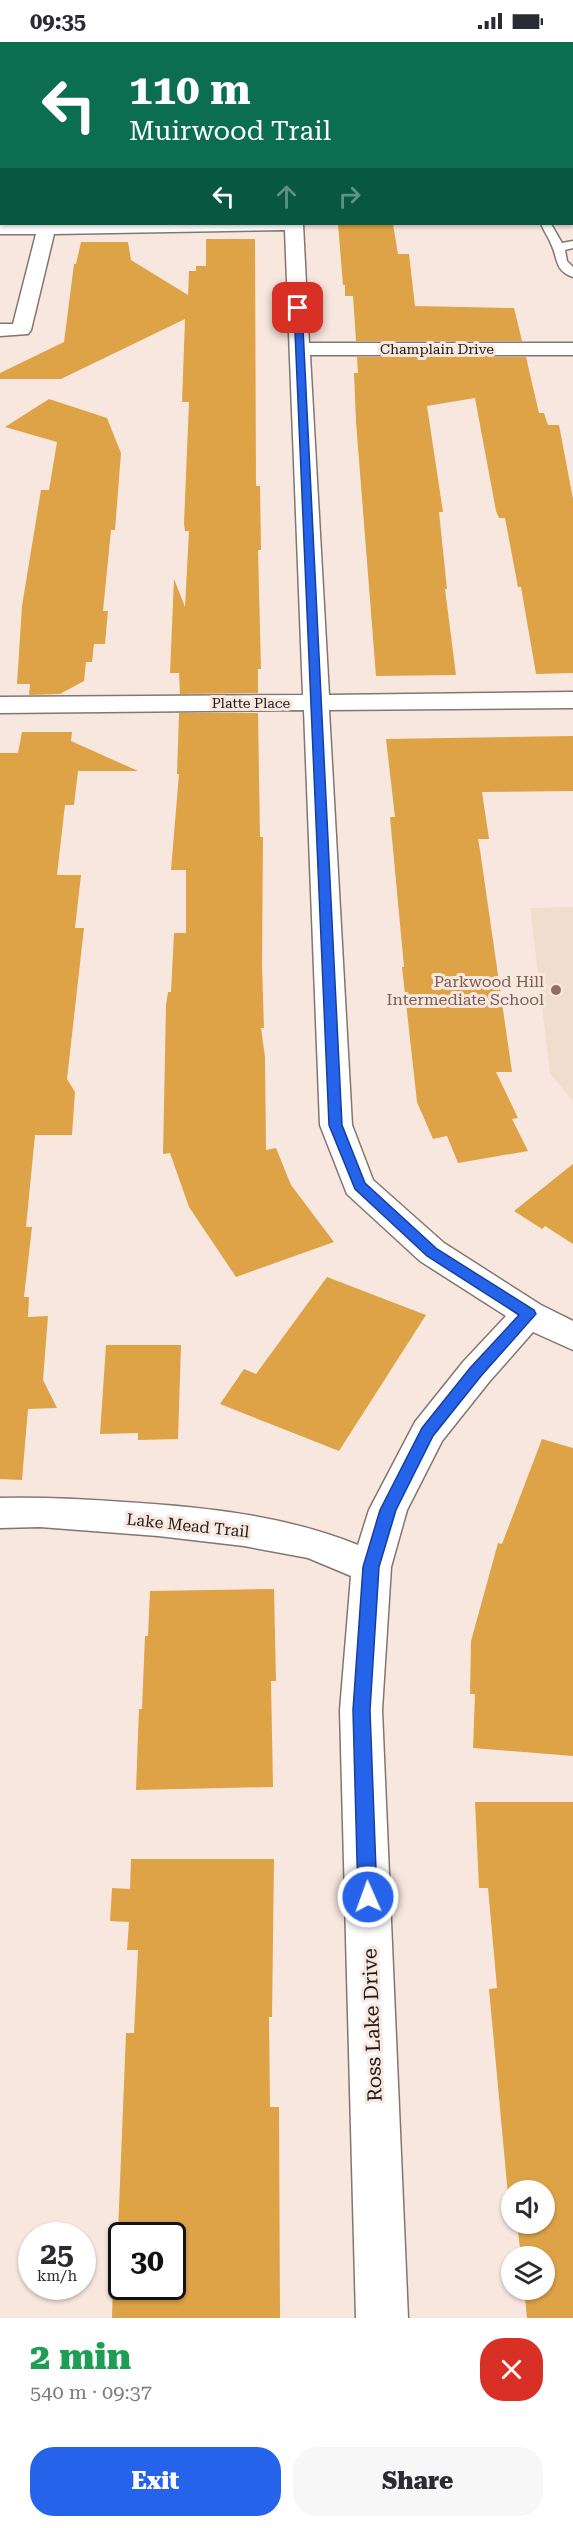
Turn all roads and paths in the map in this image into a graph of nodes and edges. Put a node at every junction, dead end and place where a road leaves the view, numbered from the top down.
1 (488, 42) edge
2 (573, 42) edge
3 (232, 225) edge
4 (294, 225) edge
5 (547, 225) edge
6 (46, 228) junction
7 (0, 229) edge
8 (573, 244) edge
9 (559, 248) junction
10 (573, 273) edge
11 (0, 330) edge
12 (573, 349) edge
13 (300, 350) junction
14 (573, 700) edge
15 (318, 702) junction
16 (0, 705) edge
17 (529, 1314) junction
18 (573, 1337) edge
19 (0, 1513) edge
20 (371, 1567) junction
21 (382, 2318) edge

1 - 2 street
3 - 6 street
4 - 13 street
5 - 9 lane
6 - 7 street
6 - 11 street
8 - 9 lane
9 - 10 lane
12 - 13 street, Champlain Drive
13 - 15 street
14 - 15 street, Platte Place
15 - 16 street, Platte Place
15 - 17 street
17 - 18 street
17 - 20 street, Ross Lake Drive
19 - 20 street, Lake Mead Trail
20 - 21 street, Ross Lake Drive

